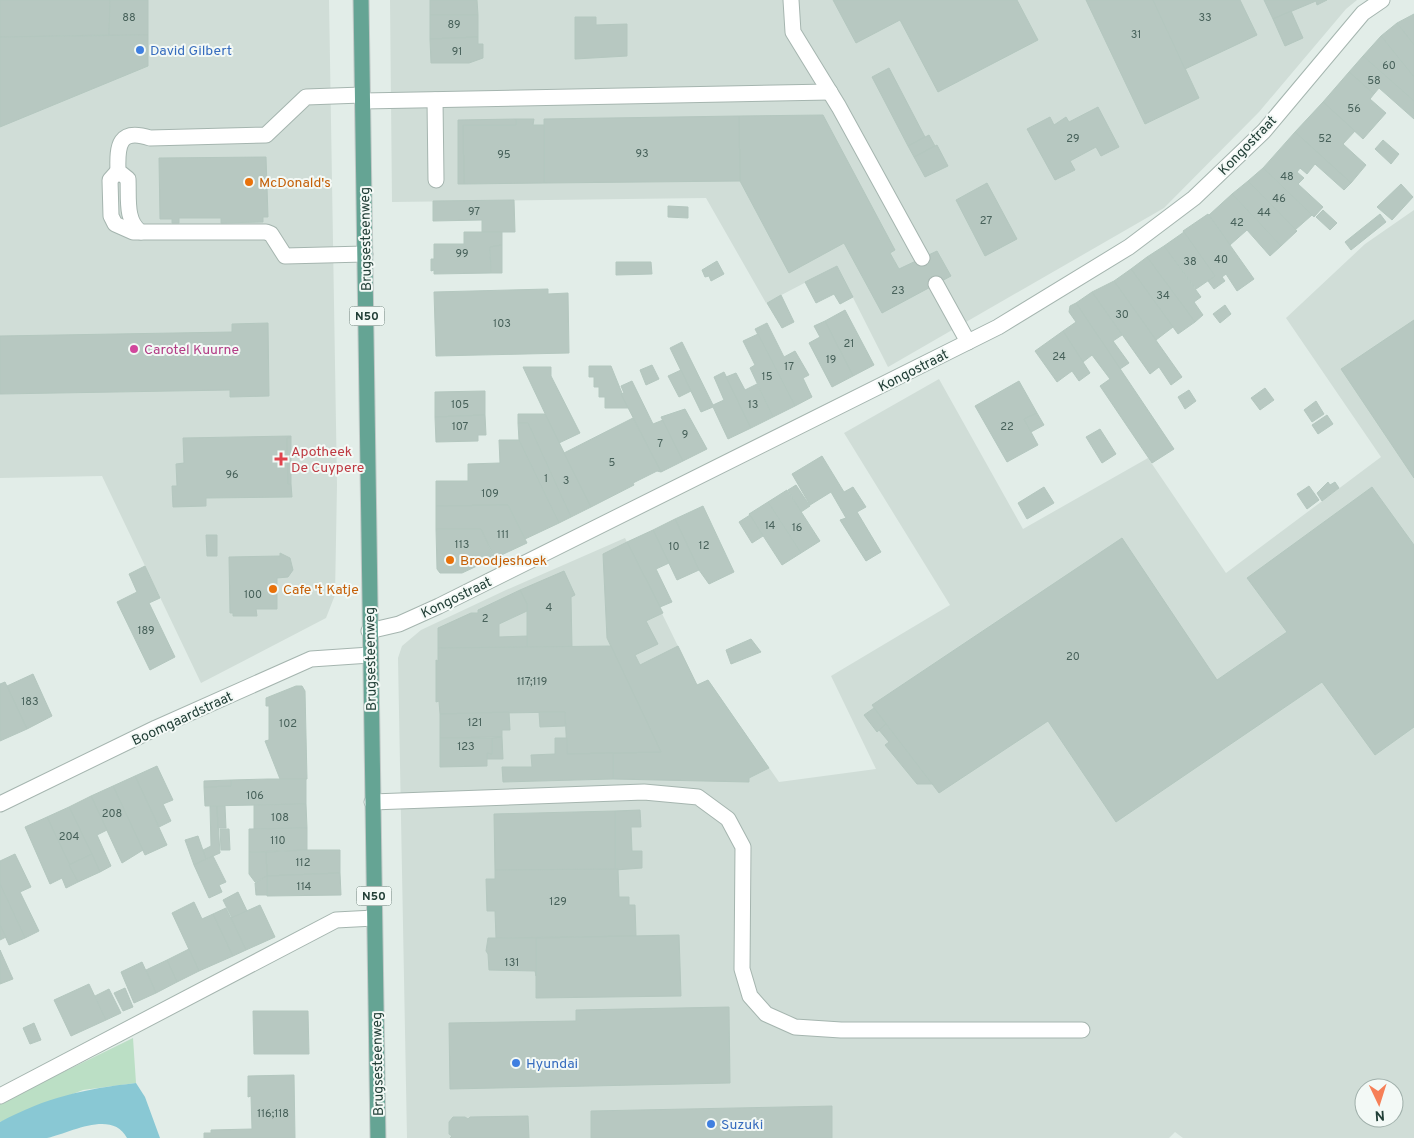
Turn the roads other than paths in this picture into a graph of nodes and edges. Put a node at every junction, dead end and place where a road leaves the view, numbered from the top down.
1 (361, 0) edge
2 (791, 0) edge
3 (1382, 0) edge
4 (830, 92) junction
5 (363, 98) junction
6 (435, 100) junction
7 (436, 180) dead end
8 (365, 254) junction
9 (922, 258) dead end
10 (936, 284) dead end
11 (968, 342) junction
12 (370, 631) junction
13 (370, 655) junction
14 (372, 802) junction
15 (0, 804) edge
16 (374, 918) junction
17 (1082, 1030) dead end
18 (0, 1096) edge
19 (378, 1138) edge

1 - 5 main road, Brugsesteenweg / N50
2 - 4 street
3 - 11 street, Kongostraat
4 - 6 street
4 - 9 street
5 - 6 street
5 - 8 main road, Brugsesteenweg / N50
5 - 8 street
6 - 7 street
8 - 12 main road, Brugsesteenweg / N50
10 - 11 street
11 - 12 street, Kongostraat
12 - 13 main road, Brugsesteenweg / N50
13 - 14 main road, Brugsesteenweg / N50
13 - 15 street, Boomgaardstraat
14 - 16 main road, Brugsesteenweg / N50
14 - 17 street
16 - 18 street
16 - 19 main road, Brugsesteenweg / N50

